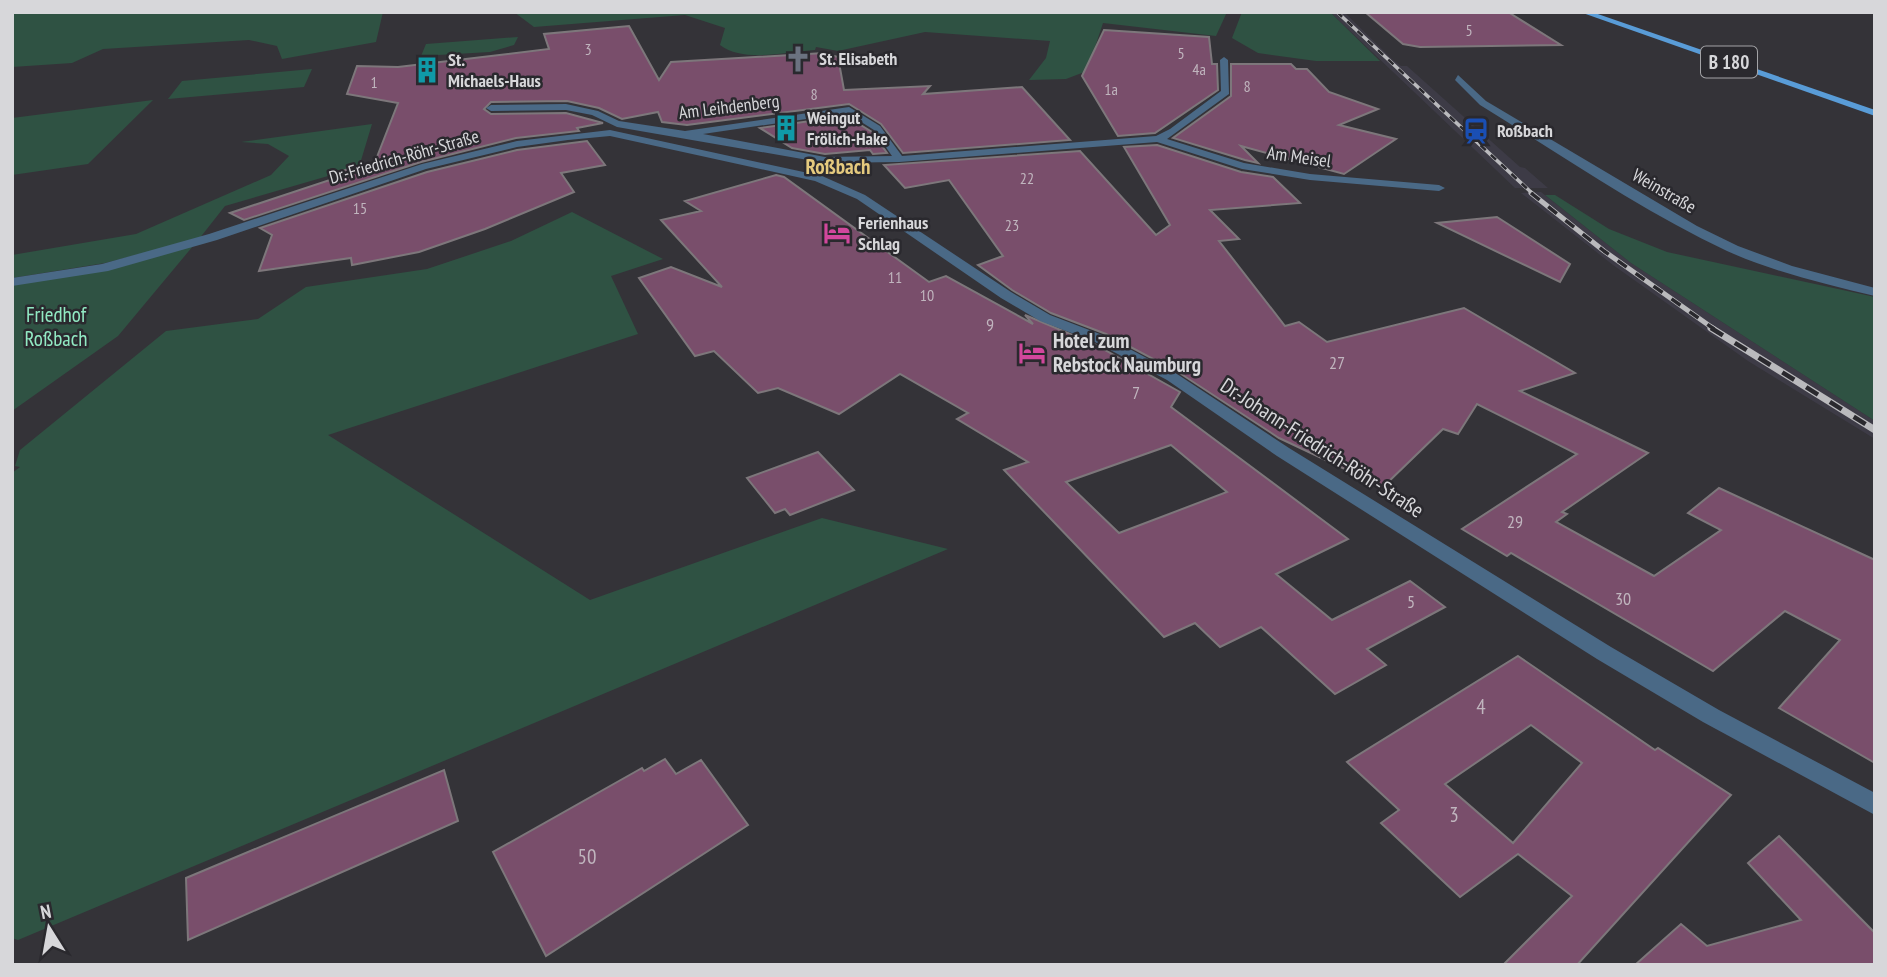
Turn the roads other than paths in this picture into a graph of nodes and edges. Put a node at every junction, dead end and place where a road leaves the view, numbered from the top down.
1 (1584, 12) edge
2 (1224, 60) dead end
3 (1458, 78) dead end
4 (491, 108) dead end
5 (1875, 113) edge
6 (613, 128) junction
7 (685, 134) junction
8 (1158, 139) junction
9 (900, 159) junction
10 (1439, 188) dead end
11 (12, 282) edge
12 (1875, 292) edge
13 (1875, 805) edge

1 - 5 main road, B 180
2 - 8 street, Am Meisel
3 - 12 street, Weinstraße
4 - 6 street, Am Leihdenberg
6 - 7 street, Am Leihdenberg
6 - 11 street, Dr.-Friedrich-Röhr-Straße
6 - 13 street, Dr.-Johann-Friedrich-Röhr-Straße
7 - 9 street, Am Meisel
7 - 9 street, Am Leihdenberg
8 - 9 street, Am Meisel
8 - 10 street, Am Meisel

